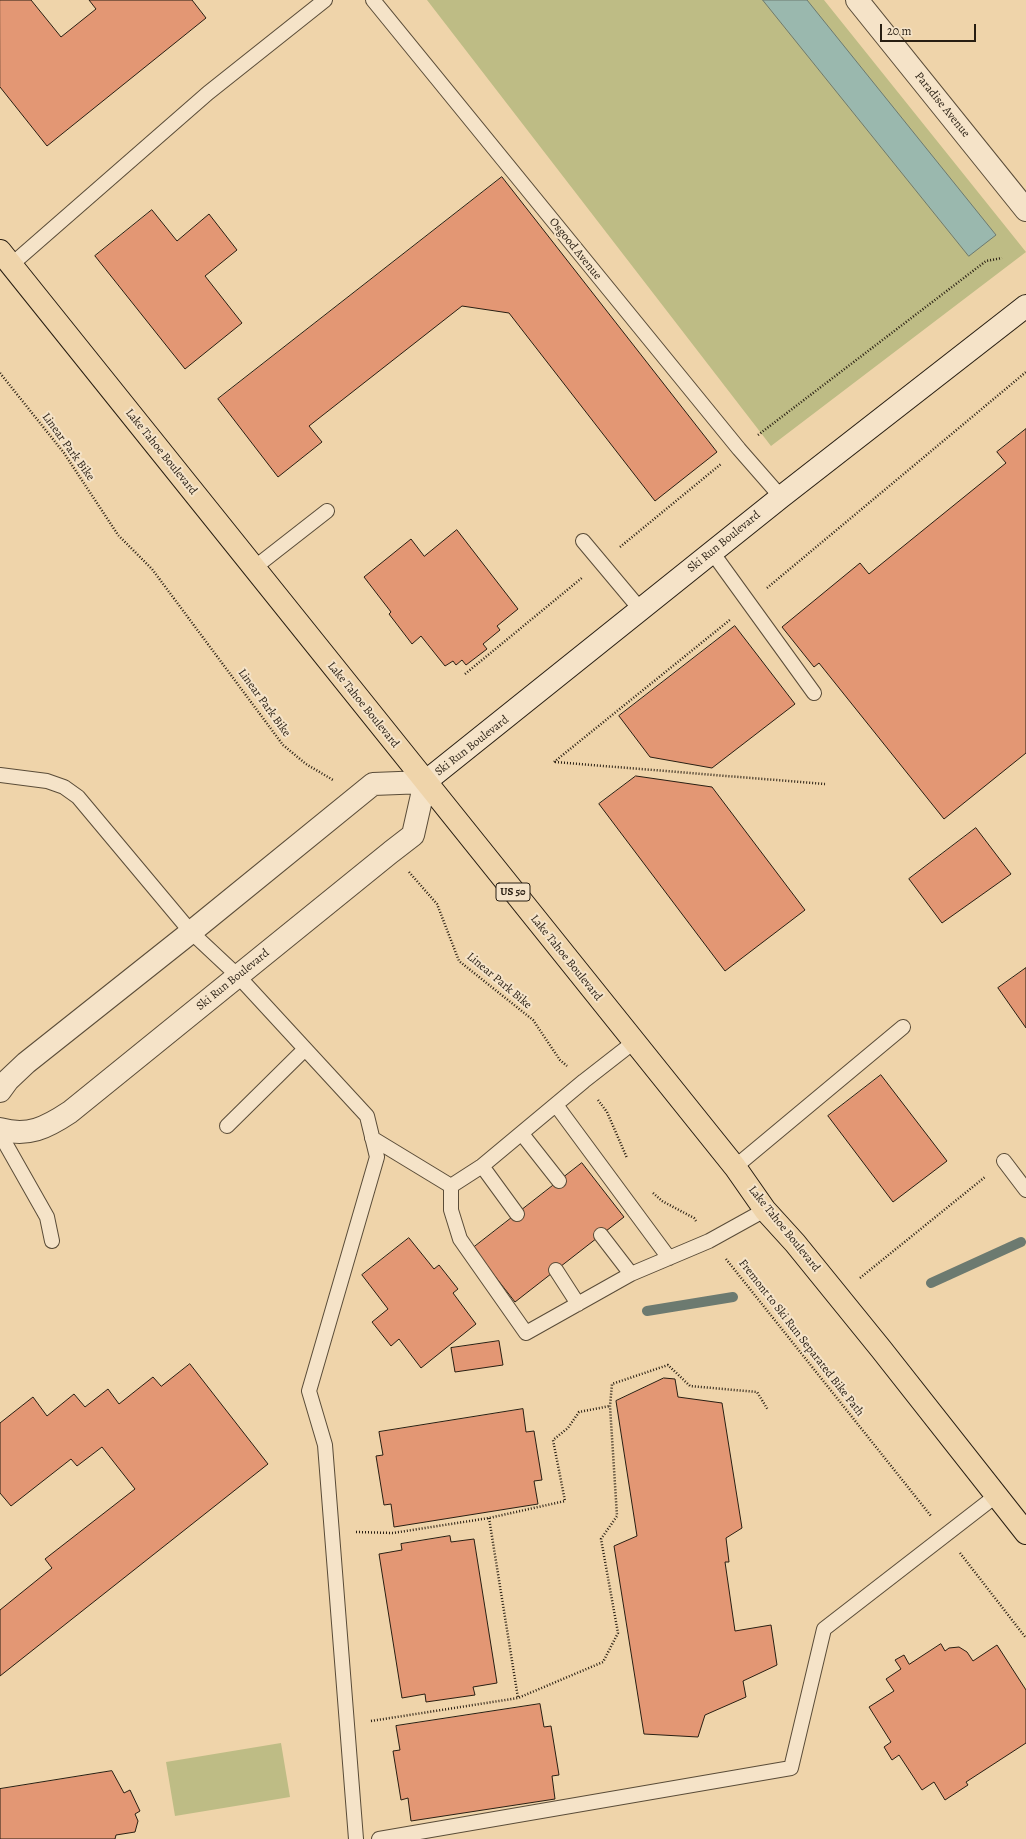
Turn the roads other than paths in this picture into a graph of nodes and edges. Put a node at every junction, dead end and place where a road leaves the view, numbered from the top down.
1 (325, 0) edge
2 (372, 0) edge
3 (857, 0) edge
4 (1026, 210) edge
5 (5, 258) edge
6 (1026, 306) edge
7 (781, 497) junction
8 (327, 511) dead end
9 (583, 541) dead end
10 (712, 552) junction
11 (254, 568) junction
12 (640, 609) junction
13 (814, 693) dead end
14 (0, 775) edge
15 (425, 782) junction
16 (191, 932) junction
17 (238, 976) junction
18 (903, 1027) dead end
19 (634, 1042) junction
20 (305, 1049) junction
21 (0, 1091) edge
22 (556, 1105) junction
23 (227, 1126) dead end
24 (0, 1129) edge
25 (0, 1134) edge
26 (522, 1134) junction
27 (372, 1138) junction
28 (1004, 1161) road end
29 (482, 1166) junction
30 (735, 1167) junction
31 (559, 1181) dead end
32 (451, 1186) junction
33 (1026, 1190) edge
34 (765, 1210) junction
35 (517, 1214) dead end
36 (601, 1235) dead end
37 (52, 1241) dead end
38 (669, 1258) junction
39 (556, 1270) dead end
40 (631, 1274) junction
41 (578, 1304) junction
42 (997, 1495) junction
43 (1026, 1533) edge
44 (356, 1839) edge
45 (378, 1839) edge

1 - 5 lane
2 - 7 lane, Osgood Avenue
3 - 4 street, Paradise Avenue
5 - 11 highway, Lake Tahoe Boulevard / US 50
6 - 7 street, Ski Run Boulevard
7 - 10 street, Ski Run Boulevard
8 - 11 lane
9 - 12 lane
10 - 12 street, Ski Run Boulevard
10 - 13 lane
11 - 15 highway, Lake Tahoe Boulevard / US 50
12 - 15 street, Ski Run Boulevard
14 - 16 lane
15 - 16 street, Ski Run Boulevard
15 - 17 street, Ski Run Boulevard
15 - 19 highway, Lake Tahoe Boulevard / US 50
16 - 17 lane
16 - 21 street, Ski Run Boulevard
17 - 20 lane
17 - 24 street, Ski Run Boulevard
18 - 30 lane
19 - 22 lane
19 - 30 highway, Lake Tahoe Boulevard / US 50
20 - 23 lane
20 - 27 lane
22 - 26 lane
22 - 38 lane
25 - 37 lane
26 - 29 lane
26 - 31 lane
27 - 32 lane
27 - 44 lane
28 - 33 lane
29 - 32 lane
29 - 35 lane
30 - 34 highway, Lake Tahoe Boulevard / US 50
32 - 41 lane
34 - 38 lane
34 - 42 highway, Lake Tahoe Boulevard / US 50
36 - 40 lane
38 - 40 lane
39 - 41 lane
40 - 41 lane
42 - 43 highway, Lake Tahoe Boulevard / US 50
42 - 45 lane

